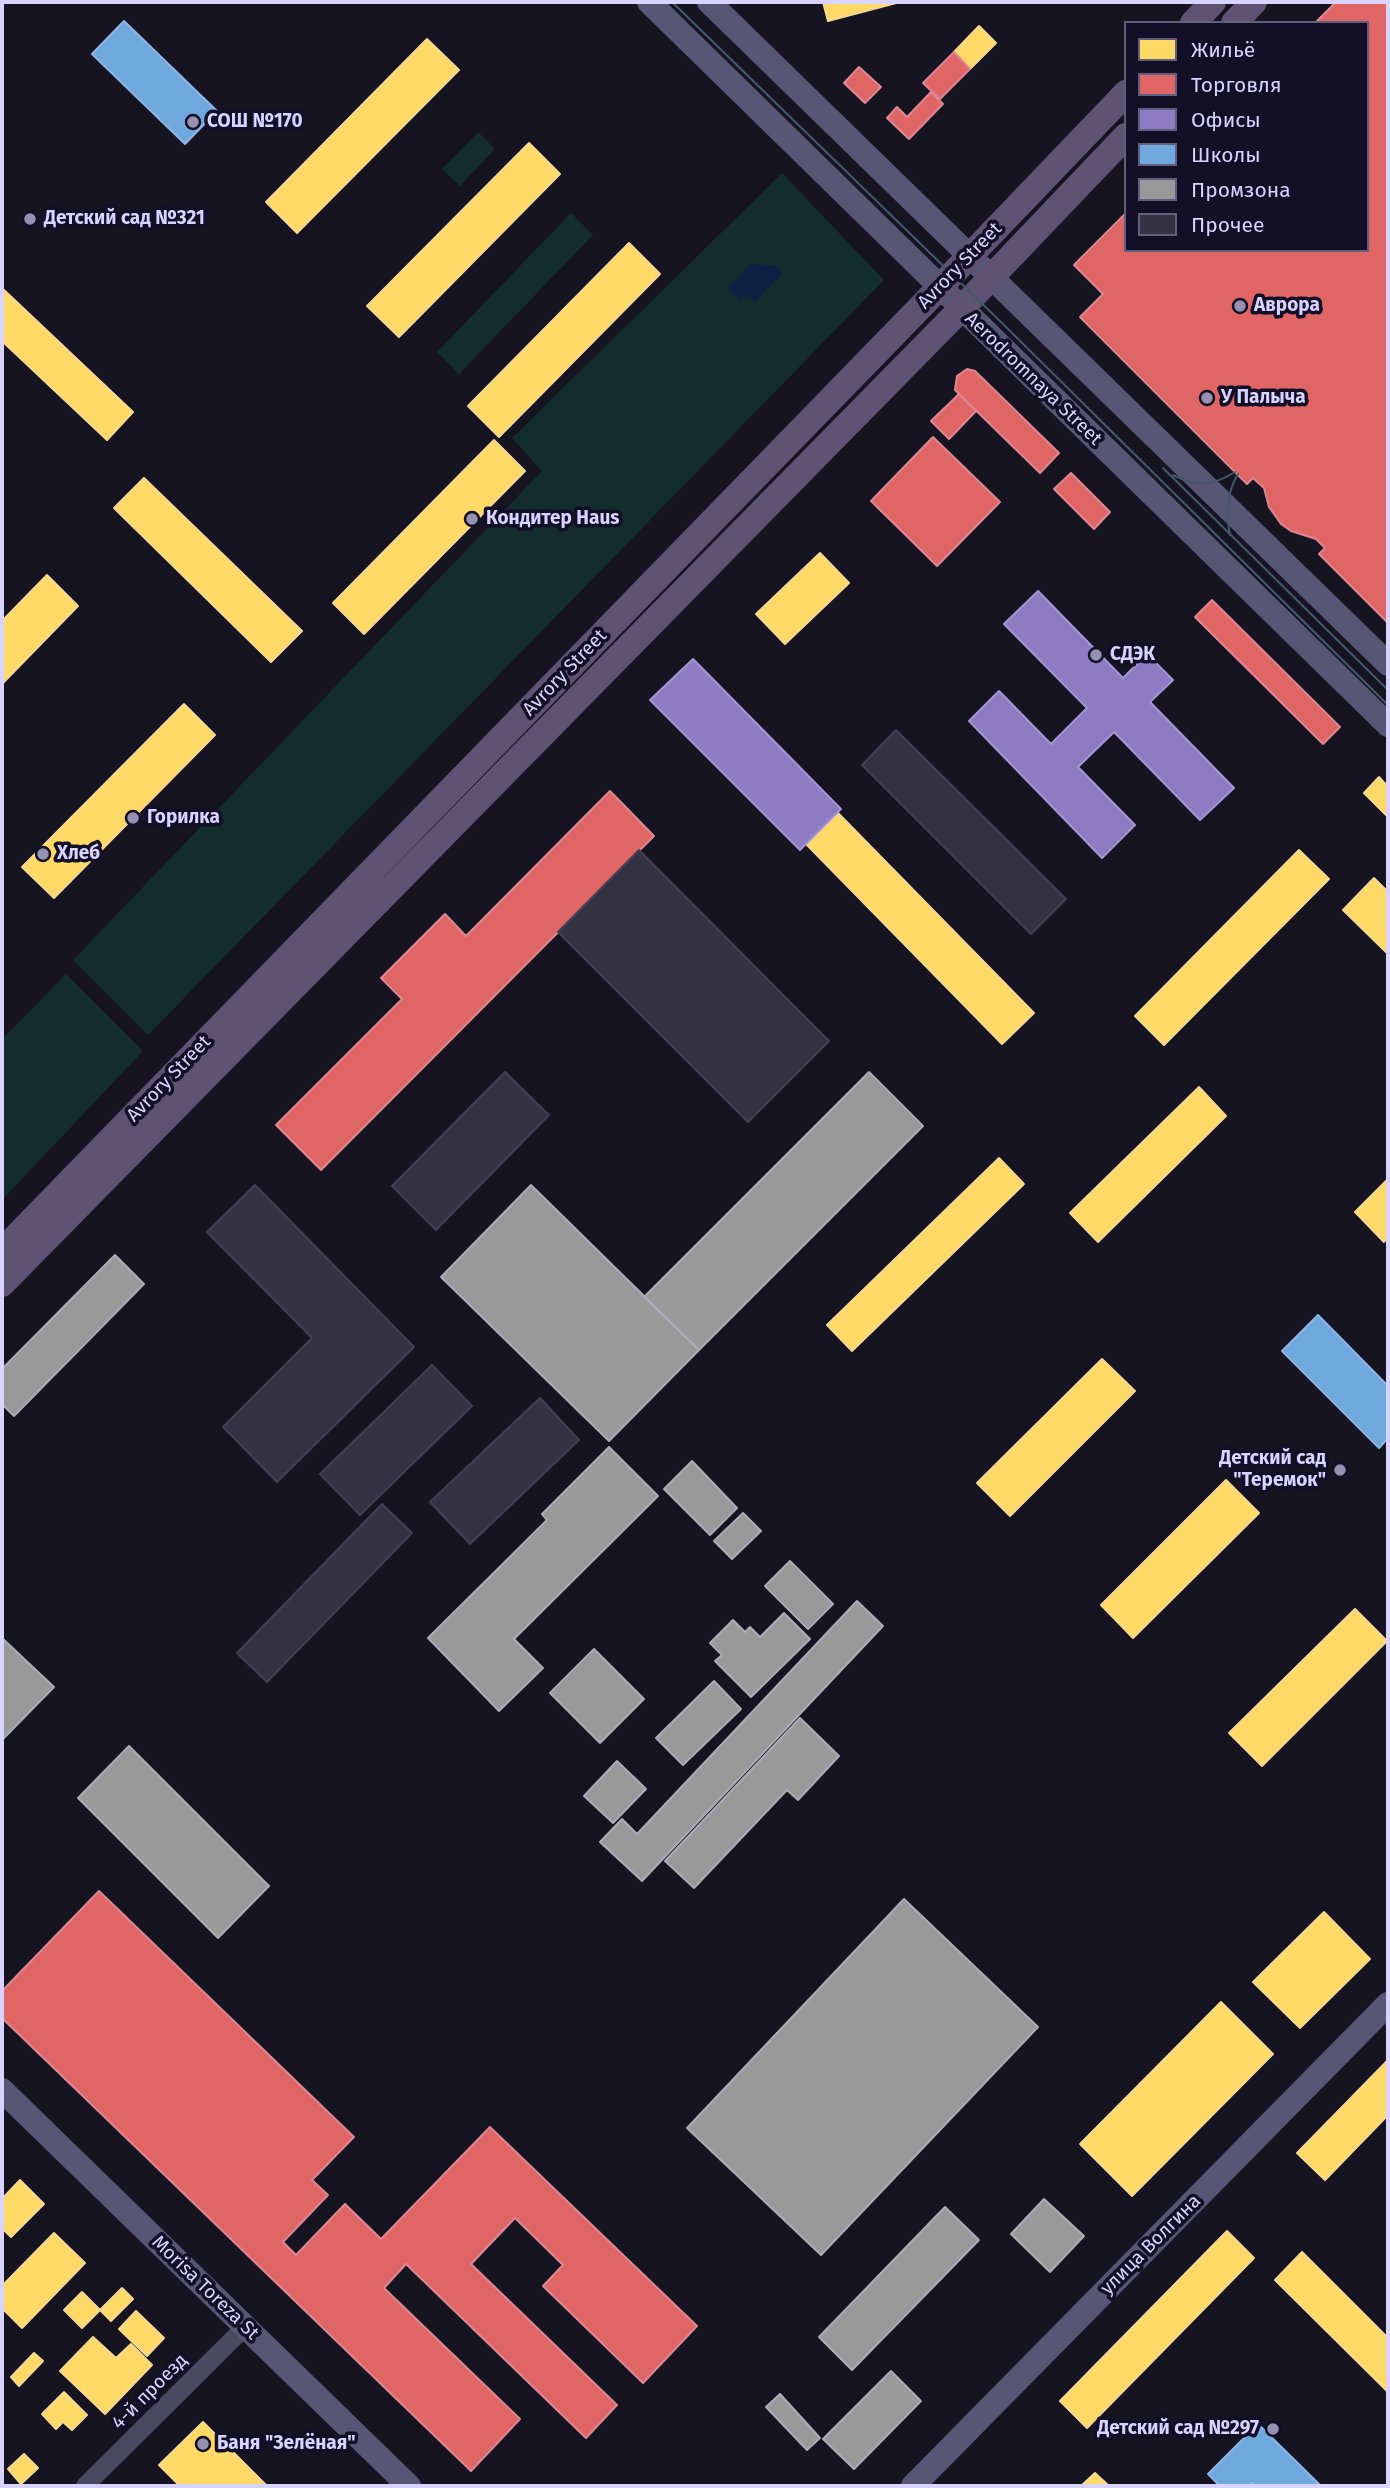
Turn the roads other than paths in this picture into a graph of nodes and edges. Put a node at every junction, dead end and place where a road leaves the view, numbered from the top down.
1 (649, 2) edge
2 (709, 2) edge
3 (1213, 2) edge
4 (1254, 2) edge
5 (1195, 21) edge
6 (1236, 21) edge
7 (1124, 95) edge
8 (1124, 138) edge
9 (970, 256) junction
10 (992, 277) junction
11 (940, 287) junction
12 (962, 308) junction
13 (1388, 664) edge
14 (1388, 725) edge
15 (2, 1251) edge
16 (2, 1284) edge
17 (1388, 2004) edge
18 (2, 2090) edge
19 (245, 2327) junction
20 (85, 2486) edge
21 (409, 2486) edge
22 (913, 2486) edge

1 - 11 main road, Aerodromnaya Street
2 - 9 main road
3 - 5 main road
4 - 6 main road
7 - 9 main road, Avrory Street
8 - 10 main road, Avrory Street
9 - 10 main road
9 - 11 main road, Avrory Street
10 - 12 main road, Avrory Street
10 - 13 main road
11 - 12 main road, Aerodromnaya Street
11 - 15 main road, Avrory Street
12 - 14 main road, Aerodromnaya Street
12 - 16 main road, Avrory Street
17 - 22 main road, улица Волгина
18 - 19 main road, Morisa Toreza St
19 - 20 street, 4-й проезд
19 - 21 main road, Morisa Toreza St

